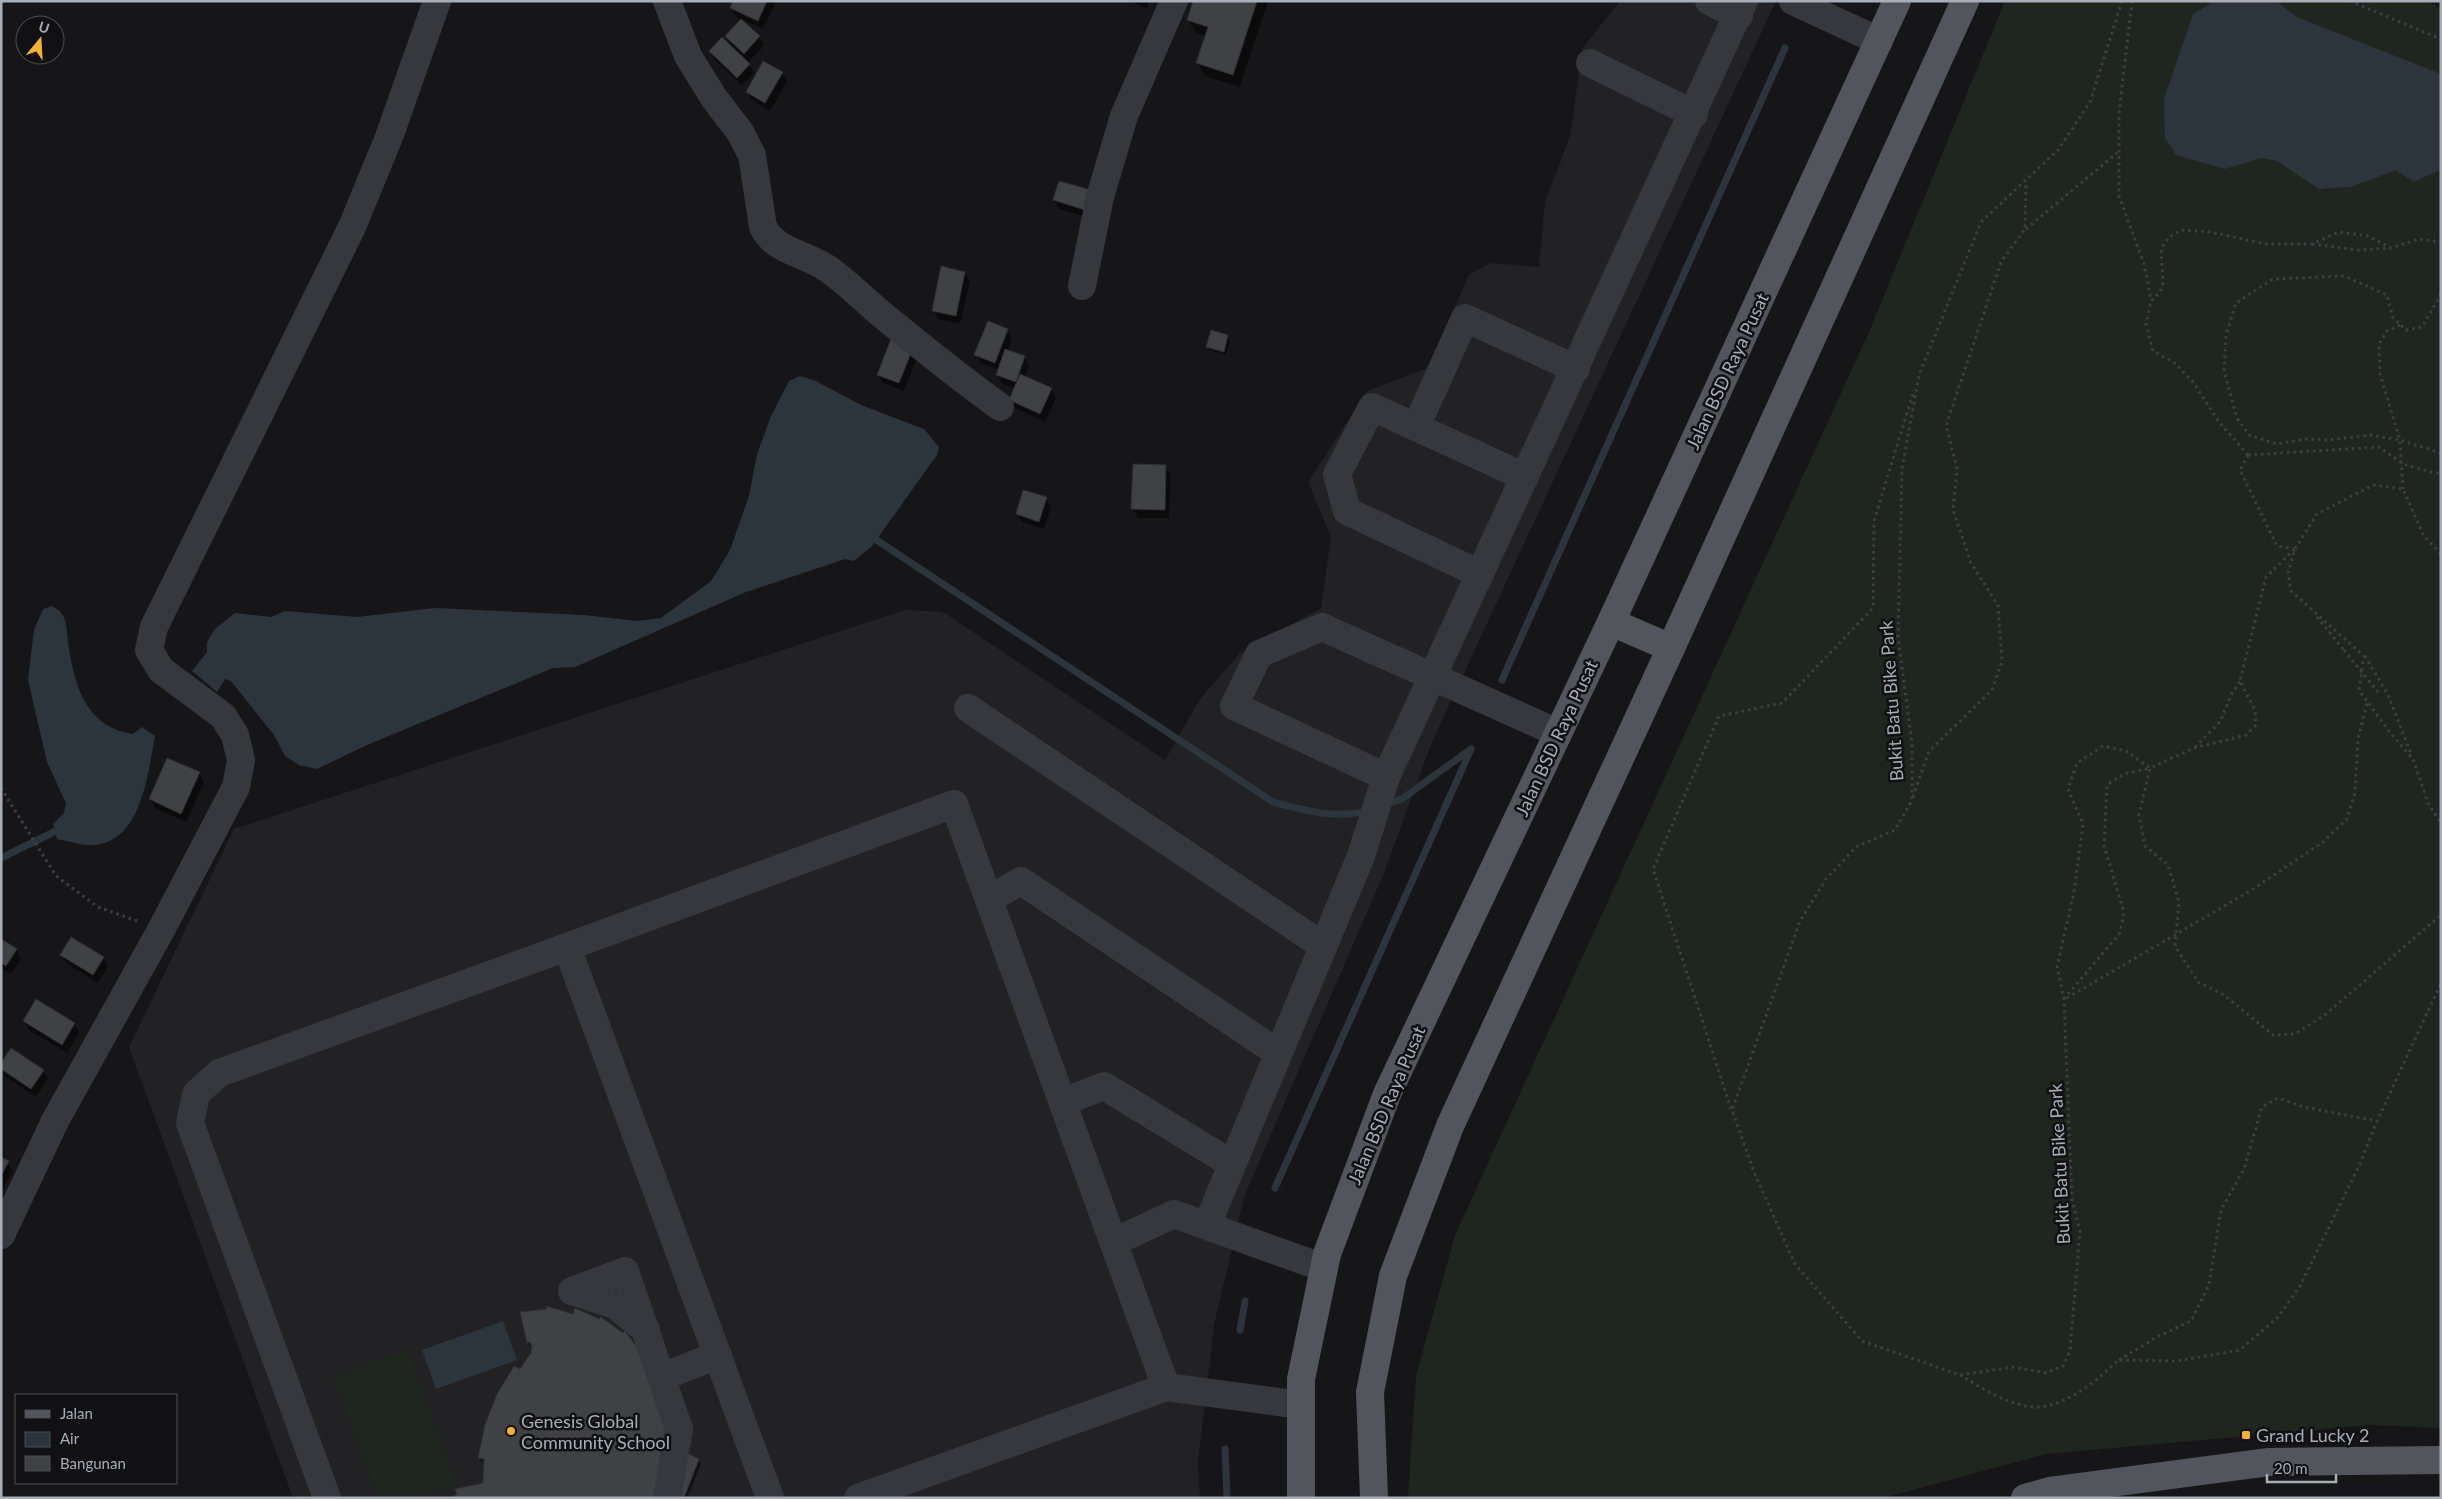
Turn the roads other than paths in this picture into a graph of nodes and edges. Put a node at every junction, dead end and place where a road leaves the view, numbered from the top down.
1 (437, 1) edge
2 (667, 1) edge
3 (1174, 1) edge
4 (1709, 1) edge
5 (1793, 1) edge
6 (1897, 1) edge
7 (1965, 1) edge
8 (1742, 9) edge
9 (1879, 41) junction
10 (1590, 63) dead end
11 (1694, 114) junction
12 (1082, 286) dead end
13 (1576, 369) junction
14 (1000, 407) dead end
15 (1416, 428) junction
16 (1525, 477) junction
17 (1480, 574) junction
18 (1611, 622) junction
19 (1671, 648) junction
20 (1432, 677) junction
21 (968, 708) dead end
22 (1558, 733) junction
23 (1384, 784) junction
24 (989, 899) junction
25 (1323, 946) junction
26 (567, 947) junction
27 (1278, 1053) junction
28 (1063, 1102) junction
29 (1232, 1164) junction
30 (1207, 1225) junction
31 (1, 1235) edge
32 (1114, 1242) junction
33 (1324, 1268) junction
34 (646, 1330) dead end
35 (718, 1355) junction
36 (662, 1377) junction
37 (1166, 1388) junction
38 (1301, 1405) junction
39 (2441, 1460) edge
40 (327, 1498) edge
41 (667, 1498) edge
42 (770, 1498) edge
43 (858, 1498) edge
44 (1301, 1498) edge
45 (1374, 1498) edge
46 (2025, 1498) edge

1 - 31 street
2 - 14 street
3 - 12 street
4 - 8 street
5 - 9 street
6 - 9 main road, Jalan BSD Raya Pusat
7 - 19 main road
8 - 11 street
9 - 18 main road, Jalan BSD Raya Pusat
10 - 11 street
11 - 13 street
13 - 15 street
13 - 16 street
15 - 16 street
15 - 17 street
16 - 17 street
17 - 20 street
18 - 19 main road
18 - 22 main road, Jalan BSD Raya Pusat
19 - 45 main road
20 - 22 street
20 - 23 street
20 - 23 street
21 - 25 street
22 - 33 main road, Jalan BSD Raya Pusat
23 - 25 street
24 - 26 street
24 - 27 street
24 - 28 street
25 - 27 street
26 - 35 street
26 - 40 street
27 - 29 street
28 - 29 street
28 - 32 street
29 - 30 street
30 - 32 street
30 - 33 street
32 - 37 street
33 - 38 main road, Jalan BSD Raya Pusat
34 - 36 street
35 - 36 street
35 - 42 street
36 - 41 street
37 - 38 street
37 - 43 street
38 - 44 main road, Jalan BSD Raya Pusat
39 - 46 main road

